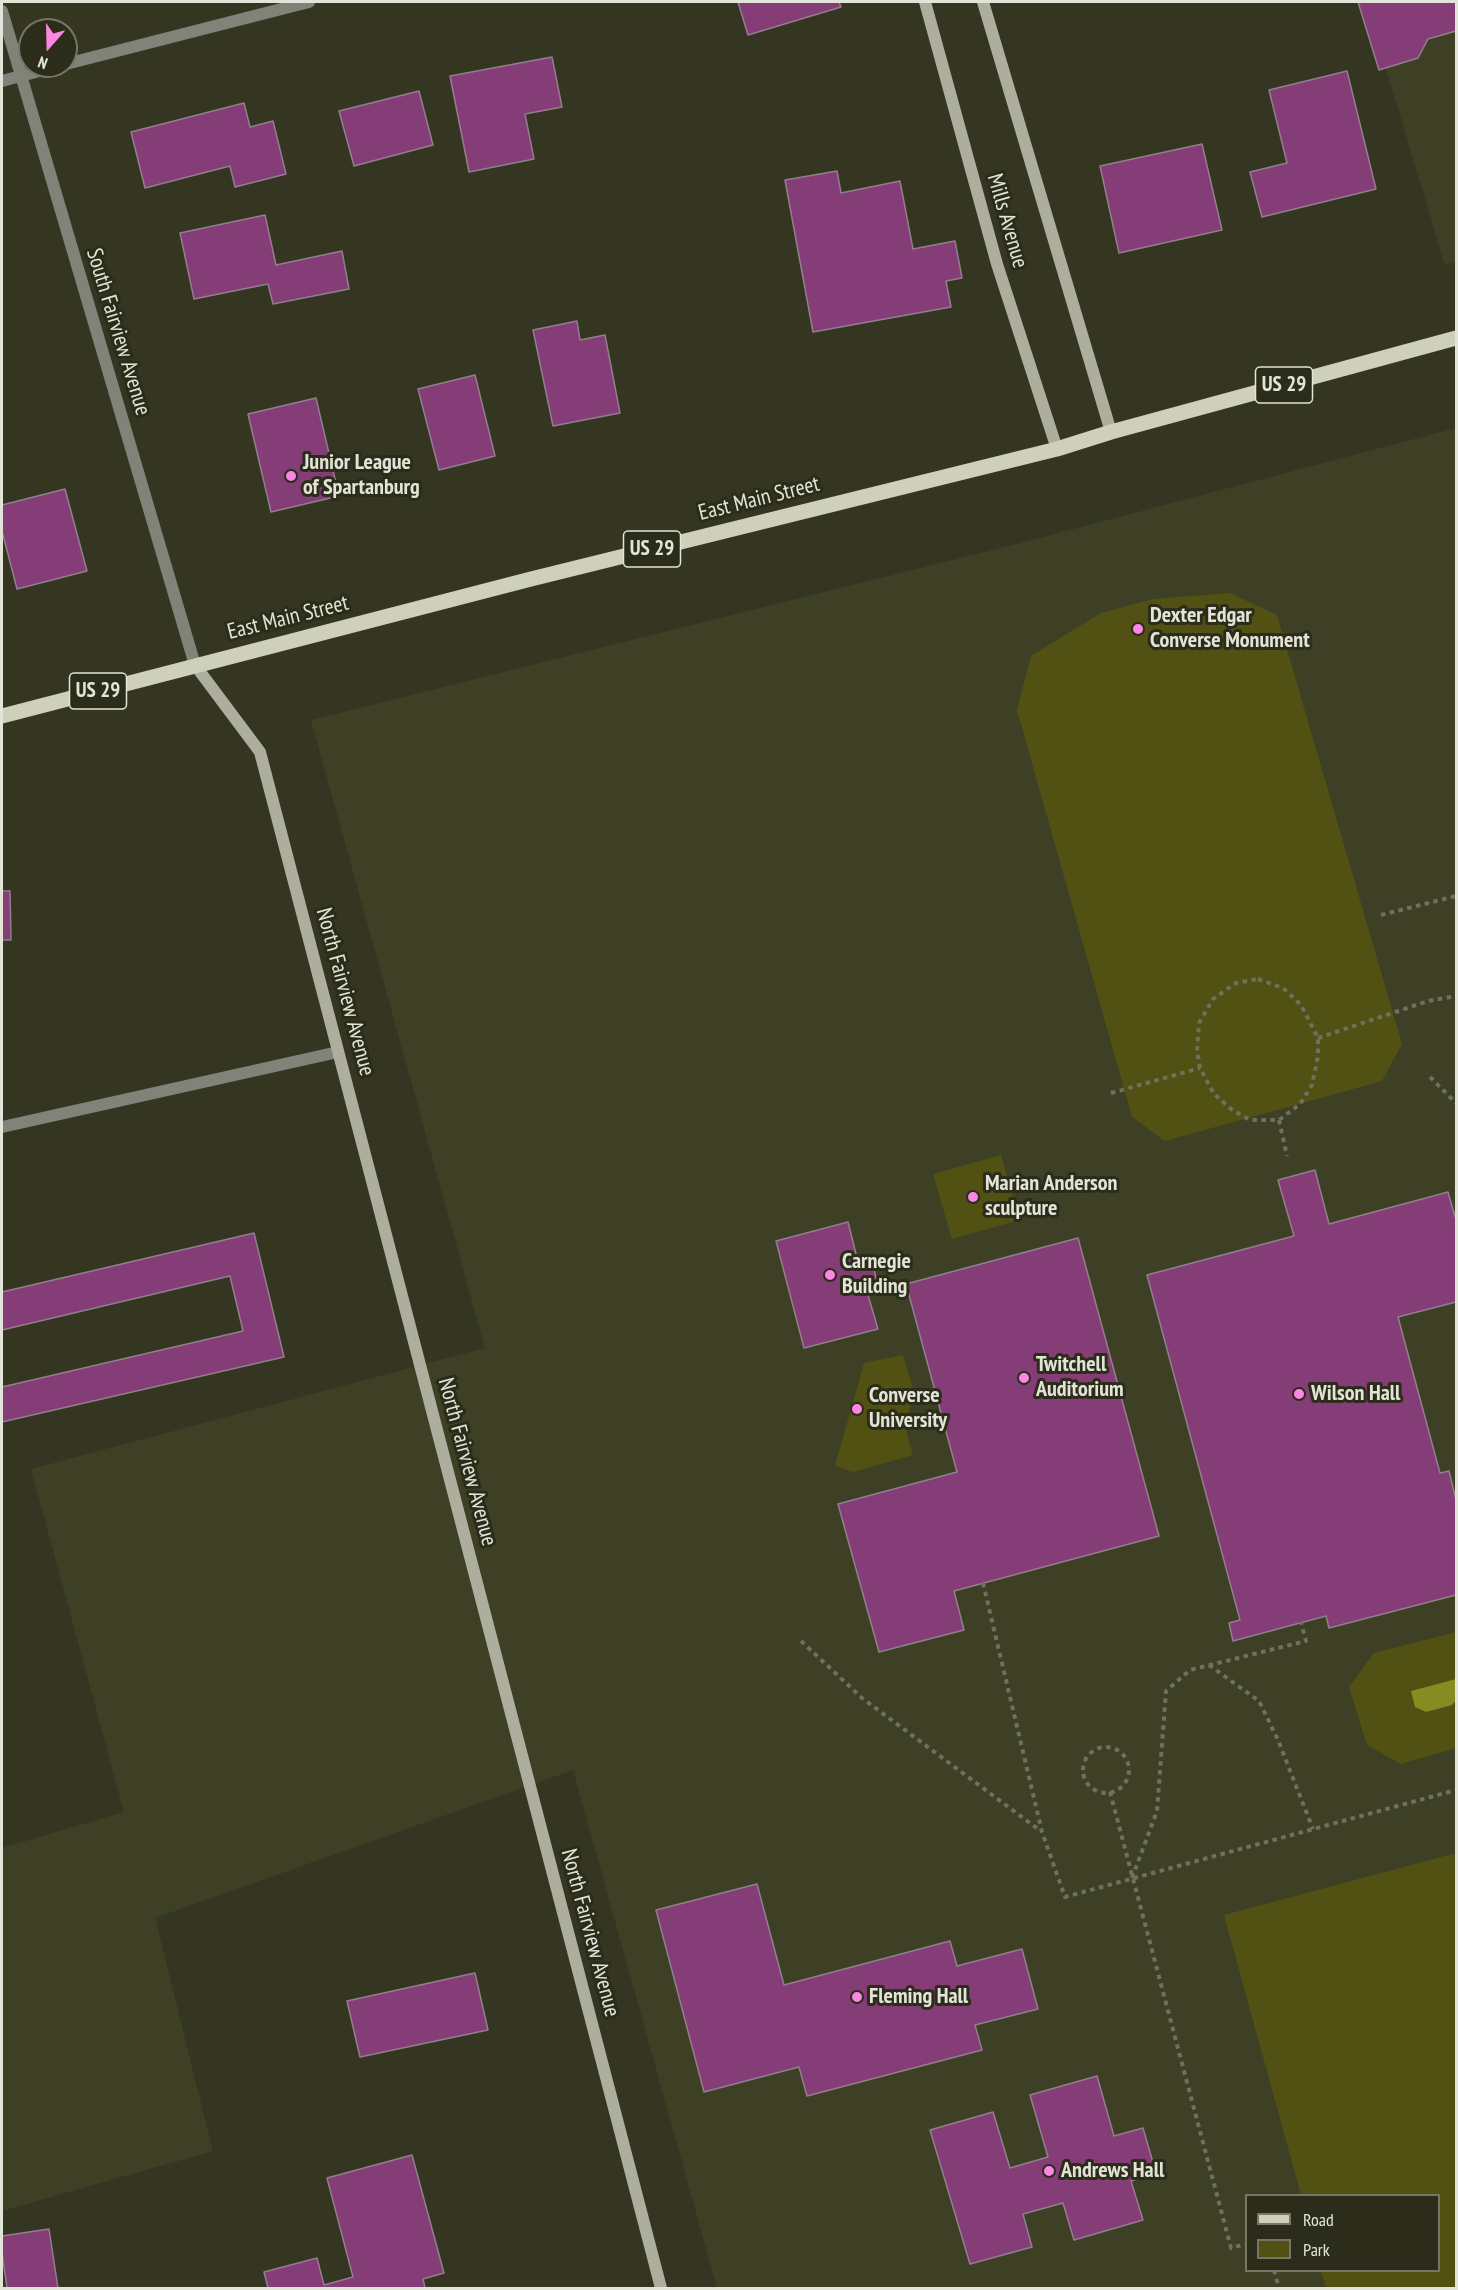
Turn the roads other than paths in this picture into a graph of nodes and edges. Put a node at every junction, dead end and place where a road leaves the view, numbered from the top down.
1 (309, 2) edge
2 (925, 2) edge
3 (983, 2) edge
4 (2, 11) edge
5 (78, 61) edge
6 (18, 69) edge
7 (18, 77) edge
8 (21, 78) edge
9 (2, 81) edge
10 (1456, 338) edge
11 (1111, 432) junction
12 (1057, 449) junction
13 (195, 665) junction
14 (2, 716) edge
15 (338, 1052) junction
16 (2, 1127) edge
17 (661, 2289) edge

1 - 5 street
2 - 12 street, Mills Avenue
3 - 11 street, Mills Avenue
4 - 6 street, South Fairview Avenue
7 - 9 street
8 - 13 street, South Fairview Avenue
10 - 11 main road, East Main Street / US 29
11 - 12 main road, East Main Street / US 29
12 - 13 main road, East Main Street / US 29
13 - 14 main road, East Main Street / US 29
13 - 15 street, North Fairview Avenue
15 - 16 street
15 - 17 street, North Fairview Avenue

